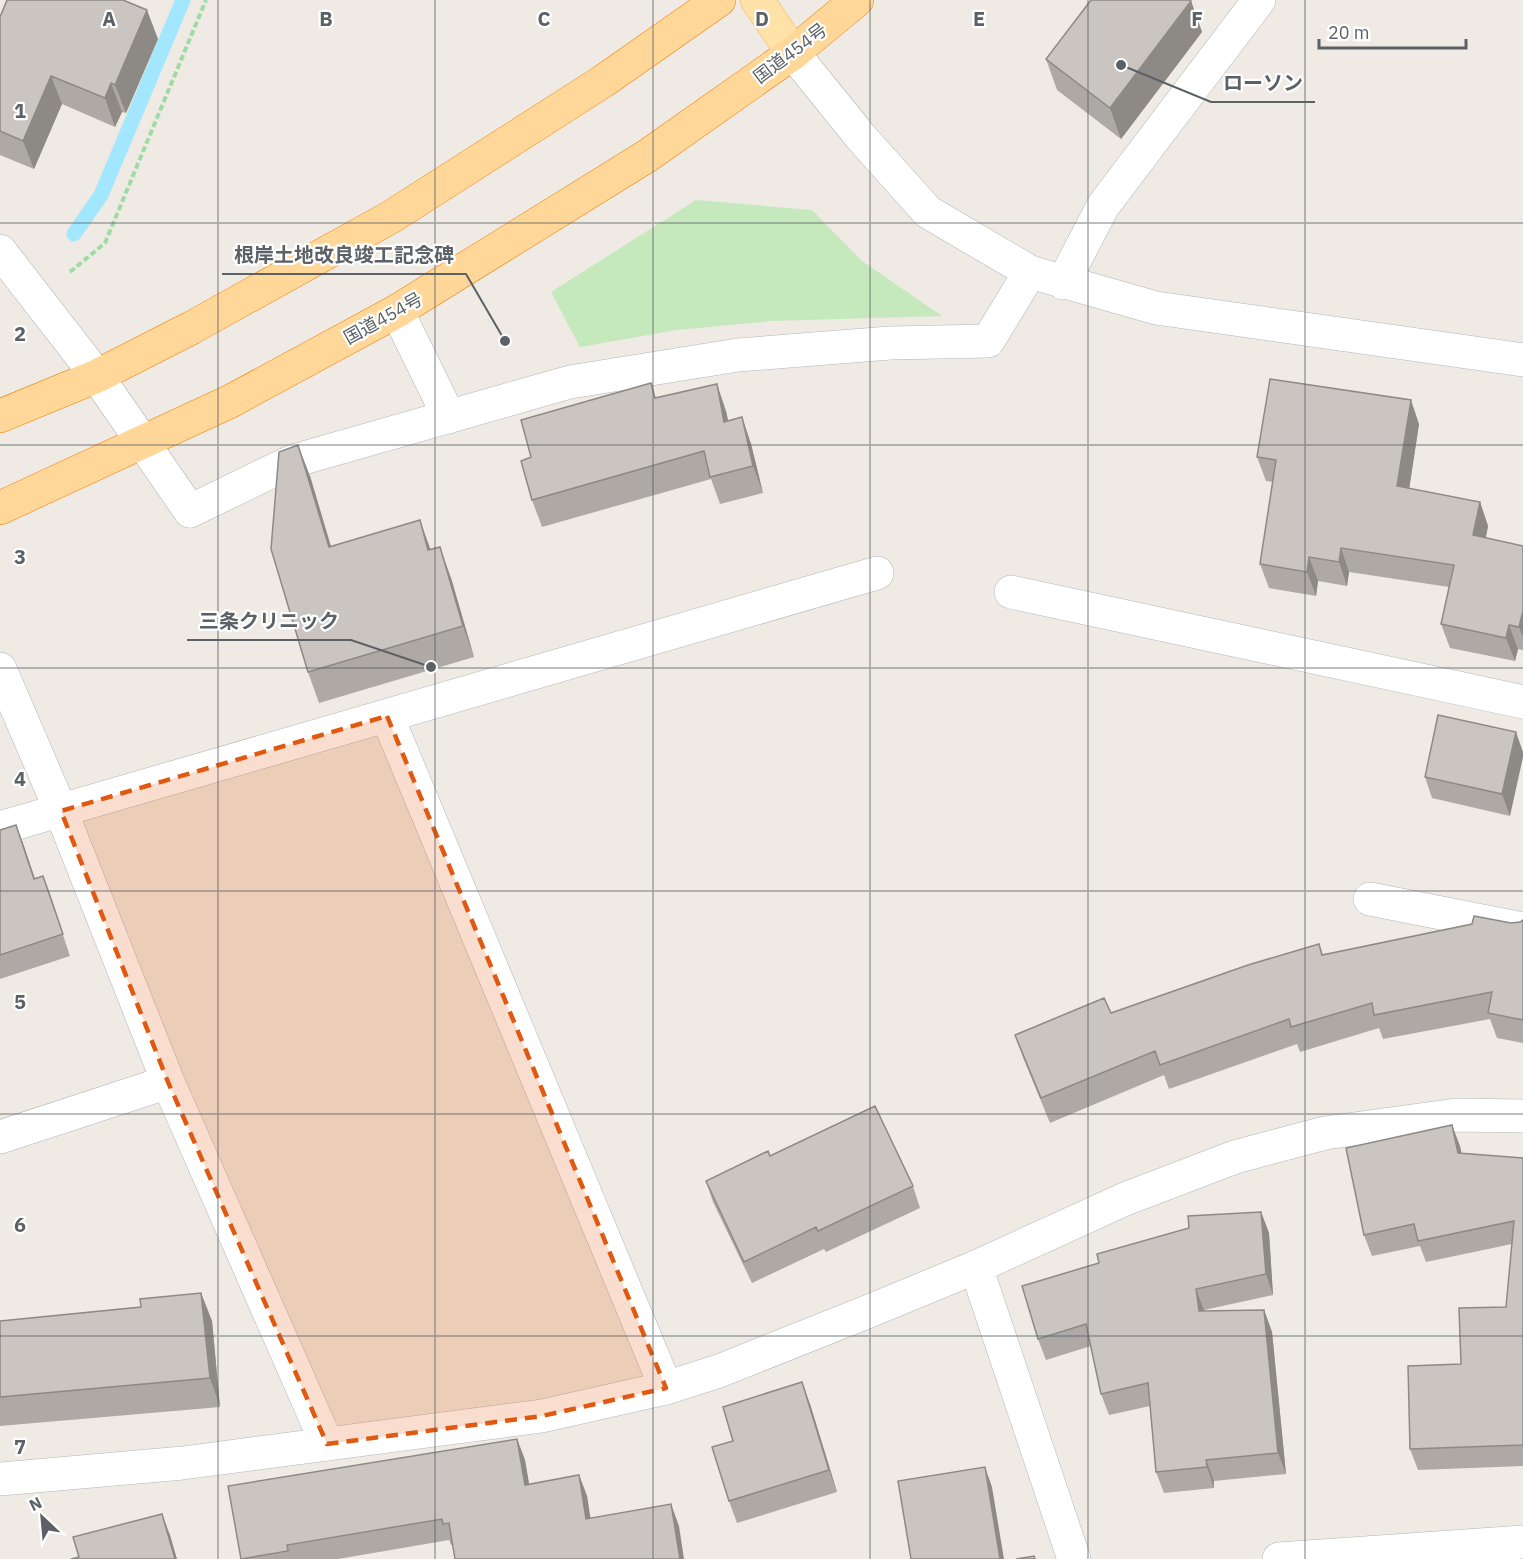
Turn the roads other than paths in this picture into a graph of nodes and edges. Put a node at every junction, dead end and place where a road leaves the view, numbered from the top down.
1 (719, 0) edge
2 (757, 0) edge
3 (857, 0) edge
4 (1258, 0) edge
5 (793, 53) junction
6 (0, 251) edge
7 (1030, 272) junction
8 (1063, 283) junction
9 (397, 311) junction
10 (1523, 360) edge
11 (97, 376) junction
12 (0, 416) edge
13 (449, 417) junction
14 (144, 442) junction
15 (0, 508) edge
16 (878, 573) dead end
17 (1011, 592) dead end
18 (0, 669) edge
19 (1523, 702) edge
20 (387, 716) junction
21 (61, 811) junction
22 (0, 828) edge
23 (1370, 899) dead end
24 (1523, 929) edge
25 (168, 1082) junction
26 (1523, 1116) edge
27 (0, 1137) edge
28 (976, 1268) junction
29 (666, 1388) junction
30 (327, 1444) junction
31 (0, 1479) edge
32 (1523, 1542) edge
33 (1074, 1559) edge
34 (1279, 1559) edge

1 - 11 highway
2 - 5 main road
3 - 5 highway, 国道454号
4 - 8 street
5 - 7 street
5 - 9 highway, 国道454号
6 - 11 street
7 - 8 street
7 - 13 street
8 - 10 street
9 - 13 street
9 - 14 highway, 国道454号
11 - 12 highway
11 - 14 street
13 - 14 street
14 - 15 highway, 国道454号
16 - 20 street
17 - 19 street
18 - 21 street
20 - 21 street
20 - 29 street
21 - 22 street
21 - 25 street
23 - 24 street
25 - 27 street
25 - 30 street
26 - 28 street
28 - 29 street
28 - 33 street
29 - 30 street
30 - 31 street
32 - 34 street

